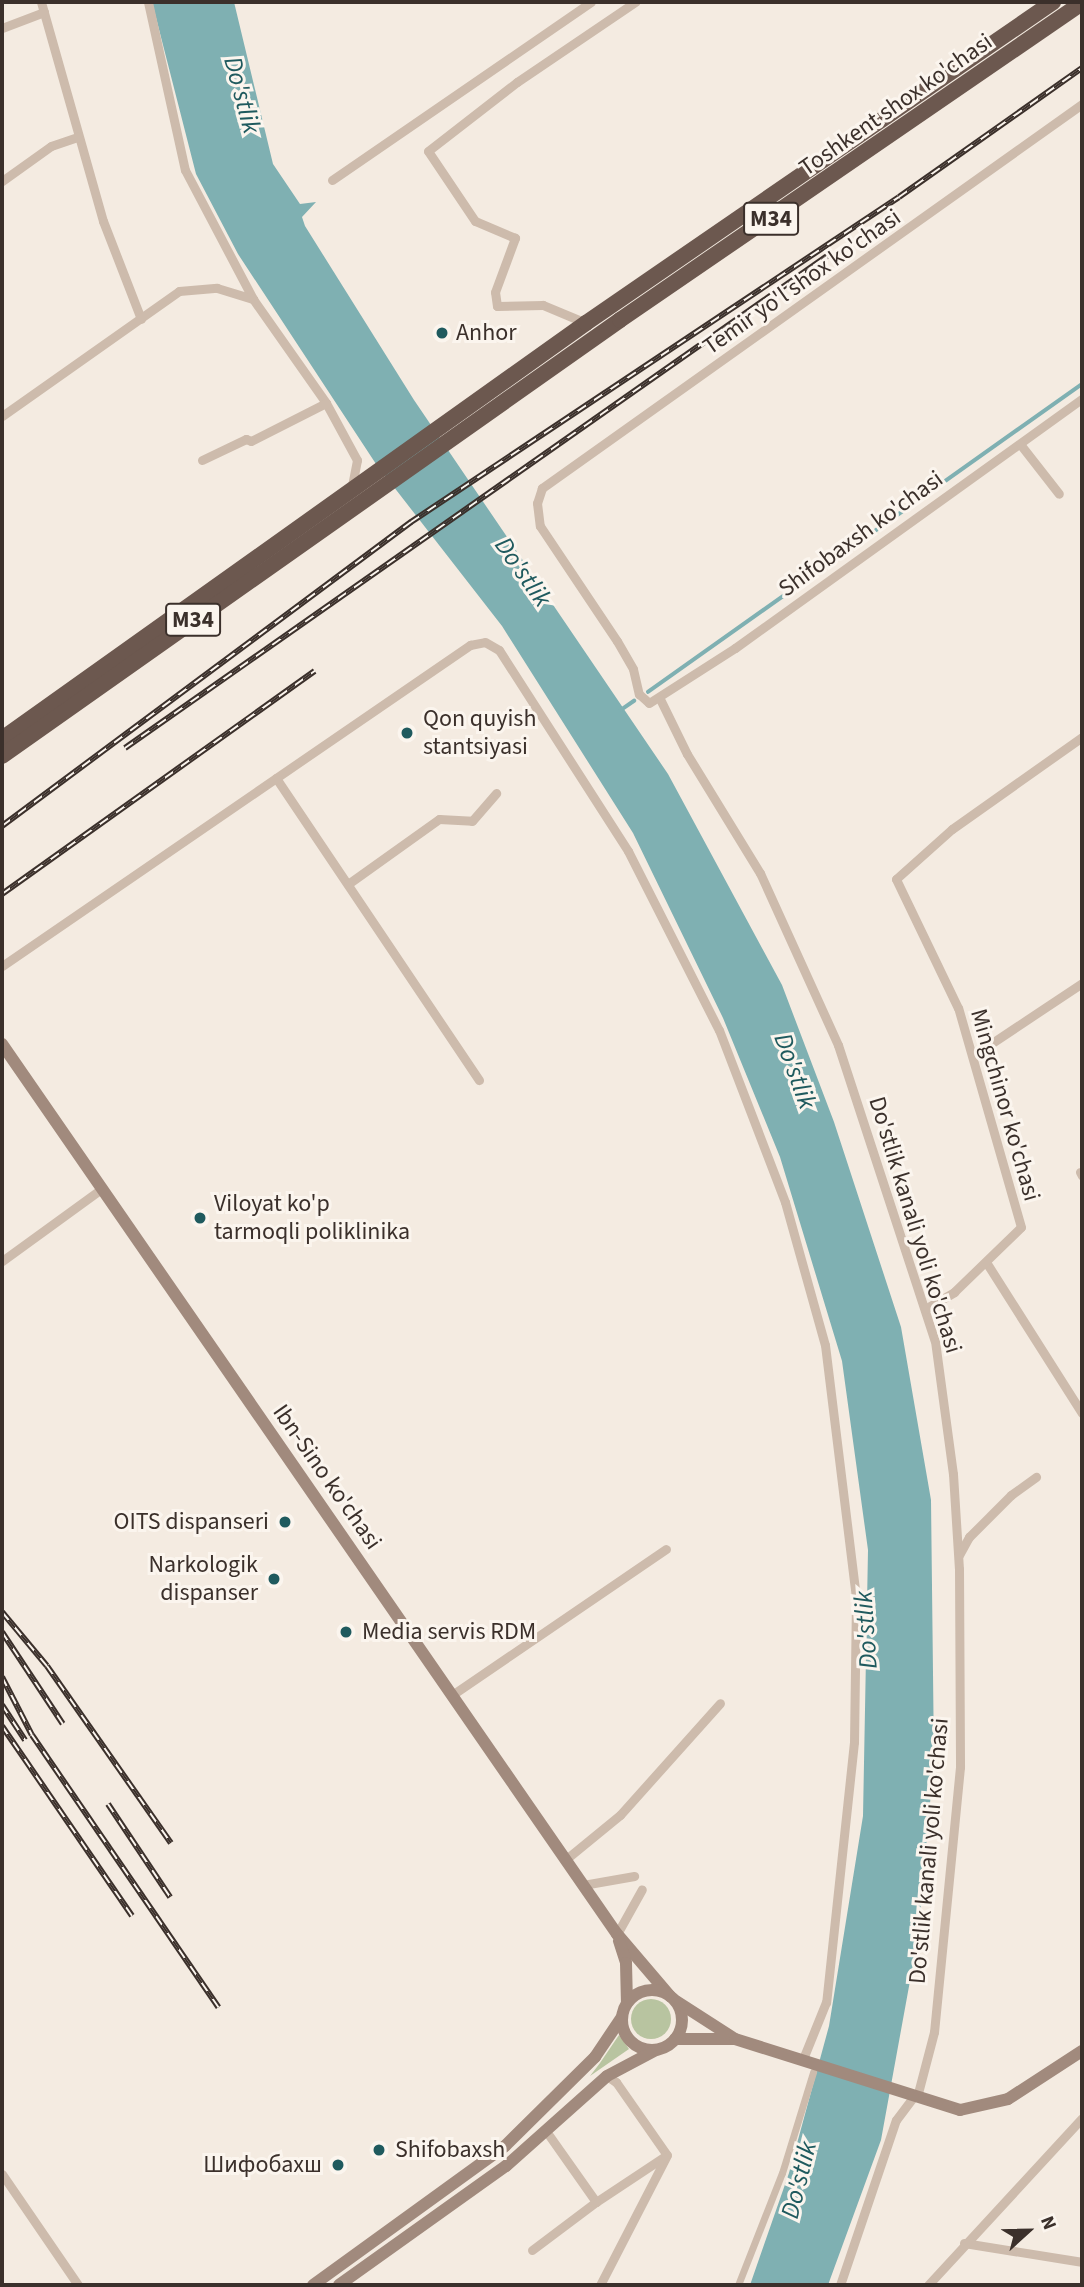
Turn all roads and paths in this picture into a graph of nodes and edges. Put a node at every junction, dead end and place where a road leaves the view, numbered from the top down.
1 (41, 2) edge
2 (148, 2) edge
3 (591, 2) edge
4 (635, 2) edge
5 (1053, 2) edge
6 (1082, 3) edge
7 (44, 12) junction
8 (2, 28) edge
9 (1082, 104) edge
10 (77, 137) junction
11 (332, 180) dead end
12 (2, 181) edge
13 (253, 299) junction
14 (141, 319) junction
15 (586, 323) junction
16 (1082, 399) edge
17 (326, 403) junction
18 (2, 416) edge
19 (1020, 443) junction
20 (202, 460) dead end
21 (351, 490) junction
22 (1059, 494) dead end
23 (660, 699) junction
24 (1082, 737) edge
25 (2, 739) edge
26 (2, 756) edge
27 (276, 778) junction
28 (496, 793) dead end
29 (348, 884) junction
30 (2, 967) edge
31 (1082, 983) edge
32 (2, 1044) edge
33 (974, 1055) junction
34 (479, 1080) dead end
35 (101, 1189) junction
36 (2, 1261) edge
37 (986, 1262) junction
38 (925, 1309) junction
39 (1082, 1413) edge
40 (1037, 1477) dead end
41 (666, 1549) dead end
42 (958, 1556) junction
43 (452, 1695) junction
44 (720, 1703) dead end
45 (565, 1860) junction
46 (634, 1875) dead end
47 (583, 1885) junction
48 (642, 1889) dead end
49 (617, 1934) junction
50 (671, 1997) junction
51 (627, 2003) junction
52 (622, 2017) junction
53 (675, 2039) junction
54 (735, 2039) junction
55 (656, 2050) junction
56 (1082, 2050) edge
57 (808, 2064) junction
58 (607, 2076) junction
59 (911, 2095) junction
60 (1082, 2118) edge
61 (546, 2131) junction
62 (667, 2155) junction
63 (2, 2174) edge
64 (596, 2202) junction
65 (964, 2243) junction
66 (531, 2250) dead end
67 (1082, 2262) edge
68 (74, 2284) edge
69 (313, 2285) edge
70 (339, 2285) edge
71 (600, 2285) edge
72 (738, 2285) edge
73 (840, 2285) edge
74 (928, 2285) edge

1 - 7 street
2 - 13 street
3 - 11 street
4 - 15 street
5 - 15 highway, Toshkent shox ko'chasi / M34
6 - 26 highway, Toshkent shox ko'chasi / M34
7 - 8 street
7 - 10 street
9 - 23 street, Temir yo'l shox ko'chasi
10 - 12 street
10 - 14 street
13 - 14 street
13 - 17 street
14 - 18 street
15 - 21 highway, Toshkent shox ko'chasi / M34
16 - 19 street, Shifobaxsh ko'chasi
17 - 20 street
17 - 21 street
19 - 22 street
19 - 23 street, Shifobaxsh ko'chasi
21 - 25 highway, M34
23 - 38 street, Do'stlik kanali yoli ko'chasi
24 - 33 street, Mingchinor ko'chasi
27 - 29 street
27 - 30 street
27 - 57 street
28 - 29 street
29 - 34 street
31 - 33 street
32 - 35 main road, Ibn-Sino ko'chasi
33 - 37 street, Mingchinor ko'chasi
35 - 36 street
35 - 43 main road, Ibn-Sino ko'chasi
37 - 38 street, Mingchinor ko'chasi
37 - 39 street
38 - 42 street, Do'stlik kanali yoli ko'chasi
40 - 42 street
41 - 43 street
42 - 59 street, Do'stlik kanali yoli ko'chasi
43 - 45 main road, Ibn-Sino ko'chasi
44 - 45 street
45 - 47 main road, Ibn-Sino ko'chasi
46 - 47 street
47 - 49 main road, Ibn-Sino ko'chasi
48 - 49 street
49 - 50 main road
49 - 51 main road
50 - 51 main road
50 - 53 main road
50 - 54 main road
51 - 52 main road
52 - 55 main road
52 - 69 main road
53 - 54 main road
53 - 55 main road
54 - 57 main road
55 - 58 main road
56 - 59 main road
57 - 59 main road
57 - 72 street
58 - 61 main road
58 - 62 street
59 - 73 street, Do'stlik kanali yoli ko'chasi
60 - 65 street
61 - 64 street
61 - 70 main road
62 - 64 street
62 - 71 street
63 - 68 street
64 - 66 street
65 - 67 street
65 - 74 street

